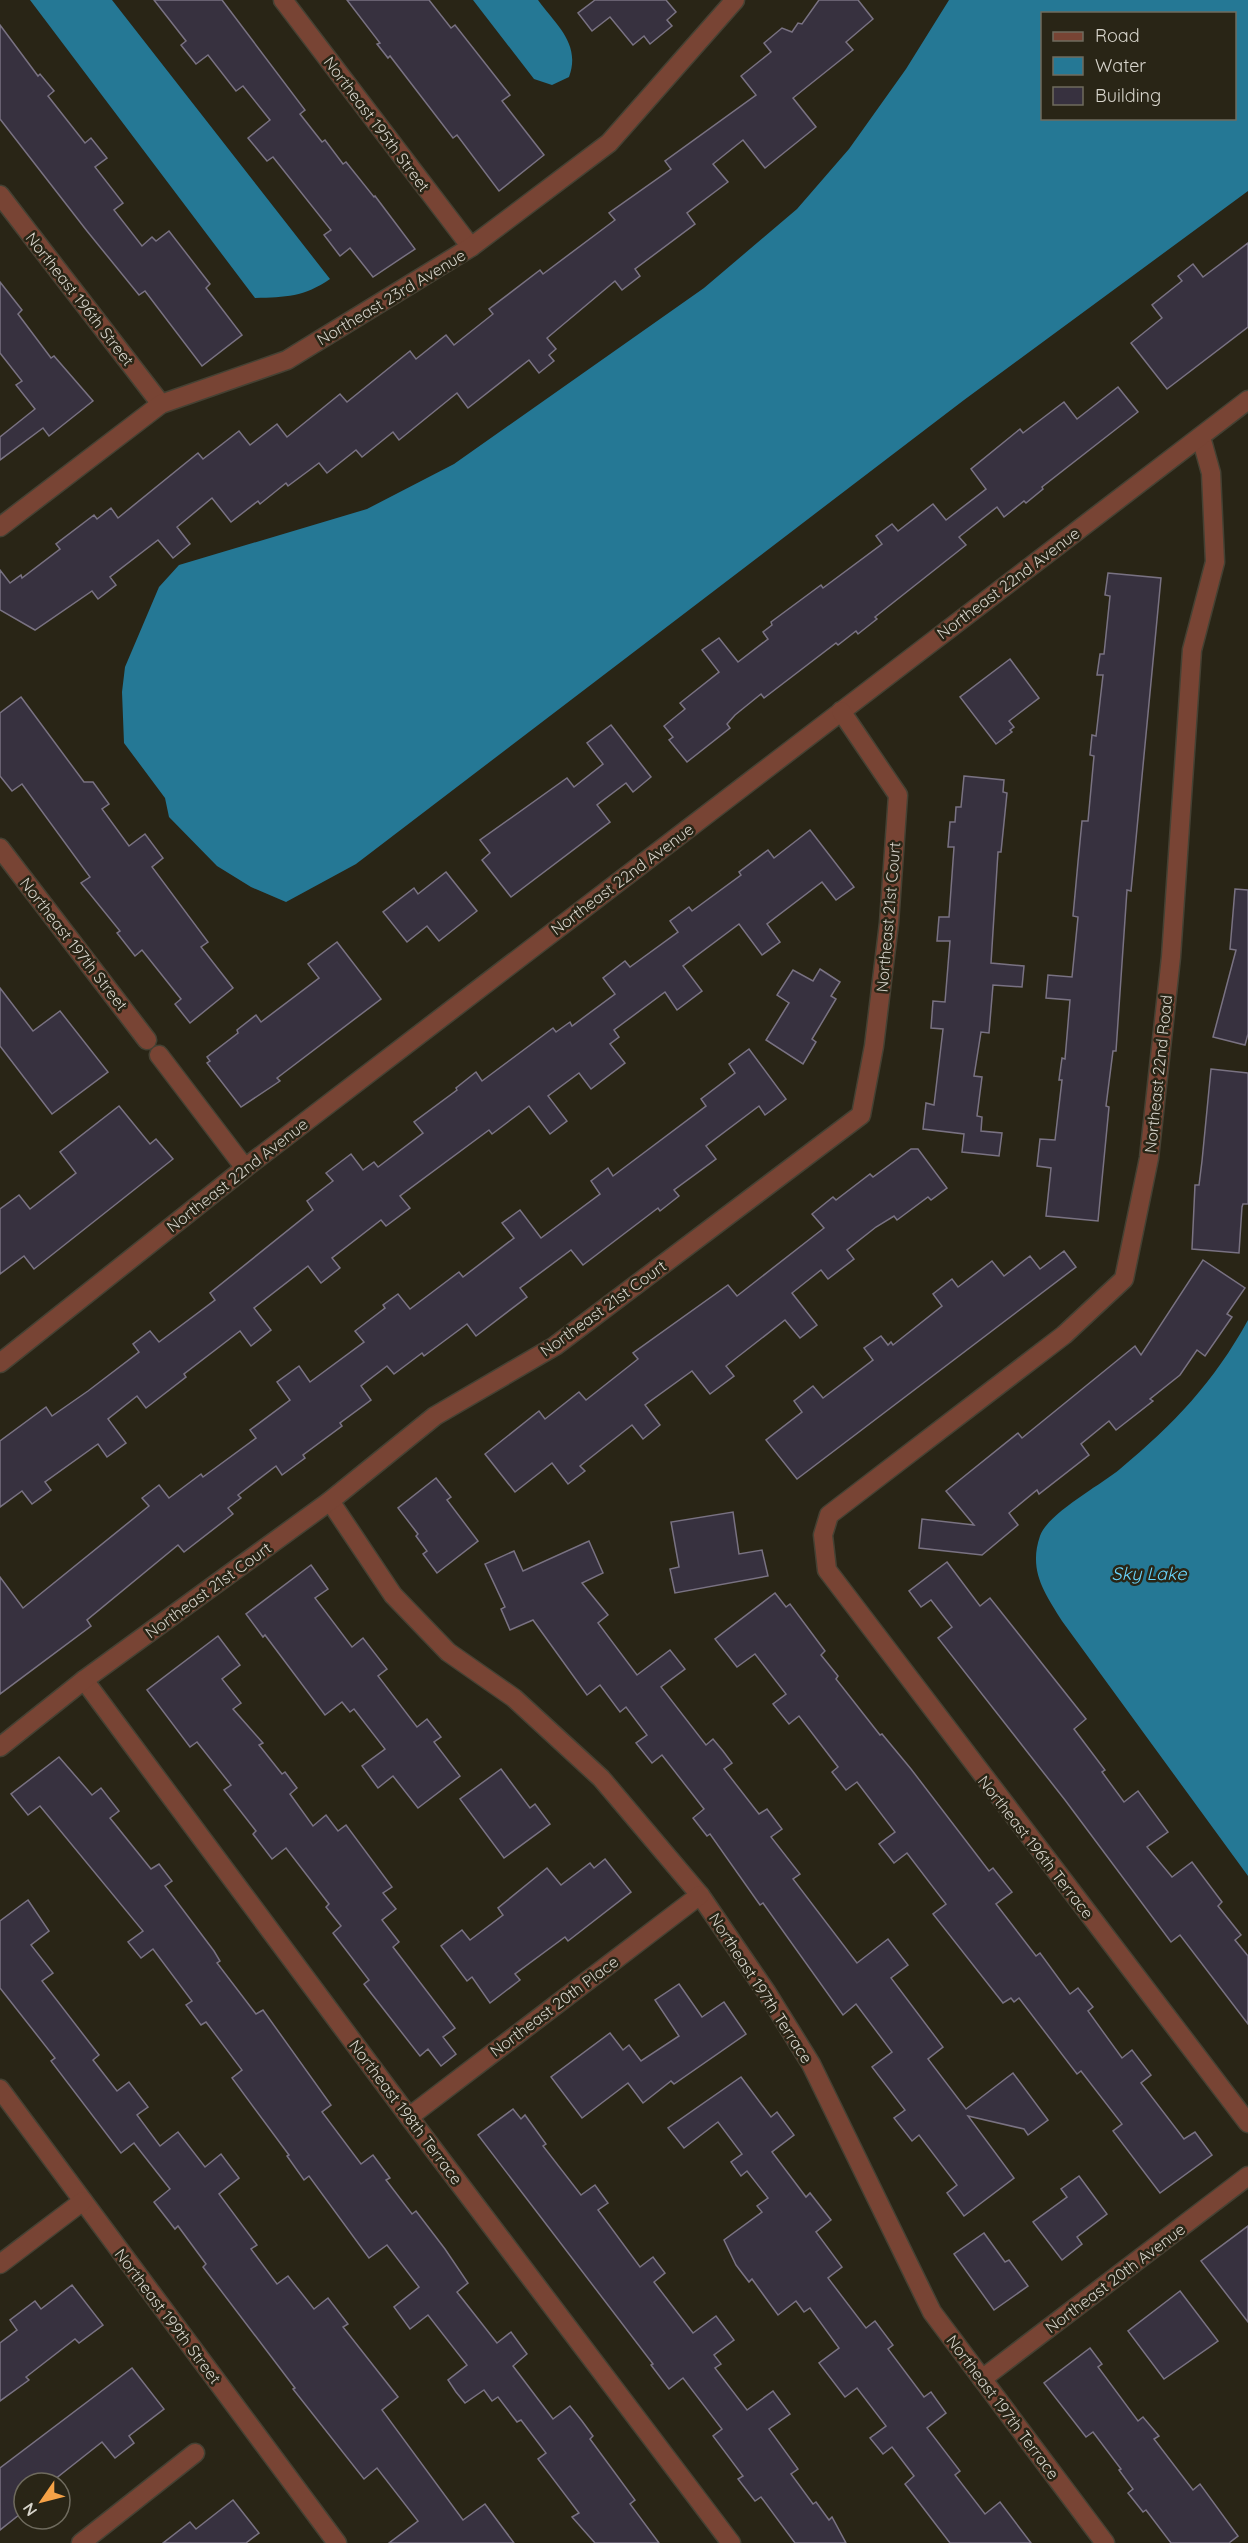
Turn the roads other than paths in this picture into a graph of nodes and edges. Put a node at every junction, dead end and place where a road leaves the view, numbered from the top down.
1 (283, 0) edge
2 (732, 1) edge
3 (0, 195) edge
4 (471, 247) junction
5 (1248, 400) edge
6 (161, 404) junction
7 (1201, 437) junction
8 (0, 526) edge
9 (841, 711) junction
10 (0, 848) edge
11 (147, 1040) dead end
12 (159, 1055) dead end
13 (245, 1168) junction
14 (0, 1363) edge
15 (330, 1501) junction
16 (827, 1570) joint
17 (84, 1680) junction
18 (0, 1747) edge
19 (700, 1895) junction
20 (0, 2089) edge
21 (409, 2117) junction
22 (1248, 2123) edge
23 (1248, 2176) edge
24 (83, 2201) junction
25 (0, 2264) edge
26 (982, 2379) junction
27 (195, 2453) dead end
28 (81, 2543) edge
29 (337, 2543) edge
30 (731, 2543) edge
31 (1105, 2543) edge

1 - 4 street, Northeast 195th Street
2 - 4 street, Northeast 23rd Avenue
3 - 6 street, Northeast 196th Street
4 - 6 street, Northeast 23rd Avenue
5 - 7 street, Northeast 22nd Avenue
6 - 8 street, Northeast 23rd Avenue
7 - 9 street, Northeast 22nd Avenue
7 - 16 street, Northeast 22nd Road
9 - 13 street, Northeast 22nd Avenue
9 - 15 street, Northeast 21st Court
10 - 11 street, Northeast 197th Street
12 - 13 street
13 - 14 street, Northeast 22nd Avenue
15 - 17 street, Northeast 21st Court
15 - 19 street, Northeast 197th Terrace
16 - 22 street, Northeast 196th Terrace
17 - 18 street, Northeast 21st Court
17 - 21 street, Northeast 198th Terrace
19 - 21 street, Northeast 20th Place
19 - 26 street, Northeast 197th Terrace
20 - 24 street, Northeast 199th Street
21 - 30 street, Northeast 198th Terrace
23 - 26 street, Northeast 20th Avenue
24 - 25 street
24 - 29 street, Northeast 199th Street
26 - 31 street, Northeast 197th Terrace
27 - 28 street

